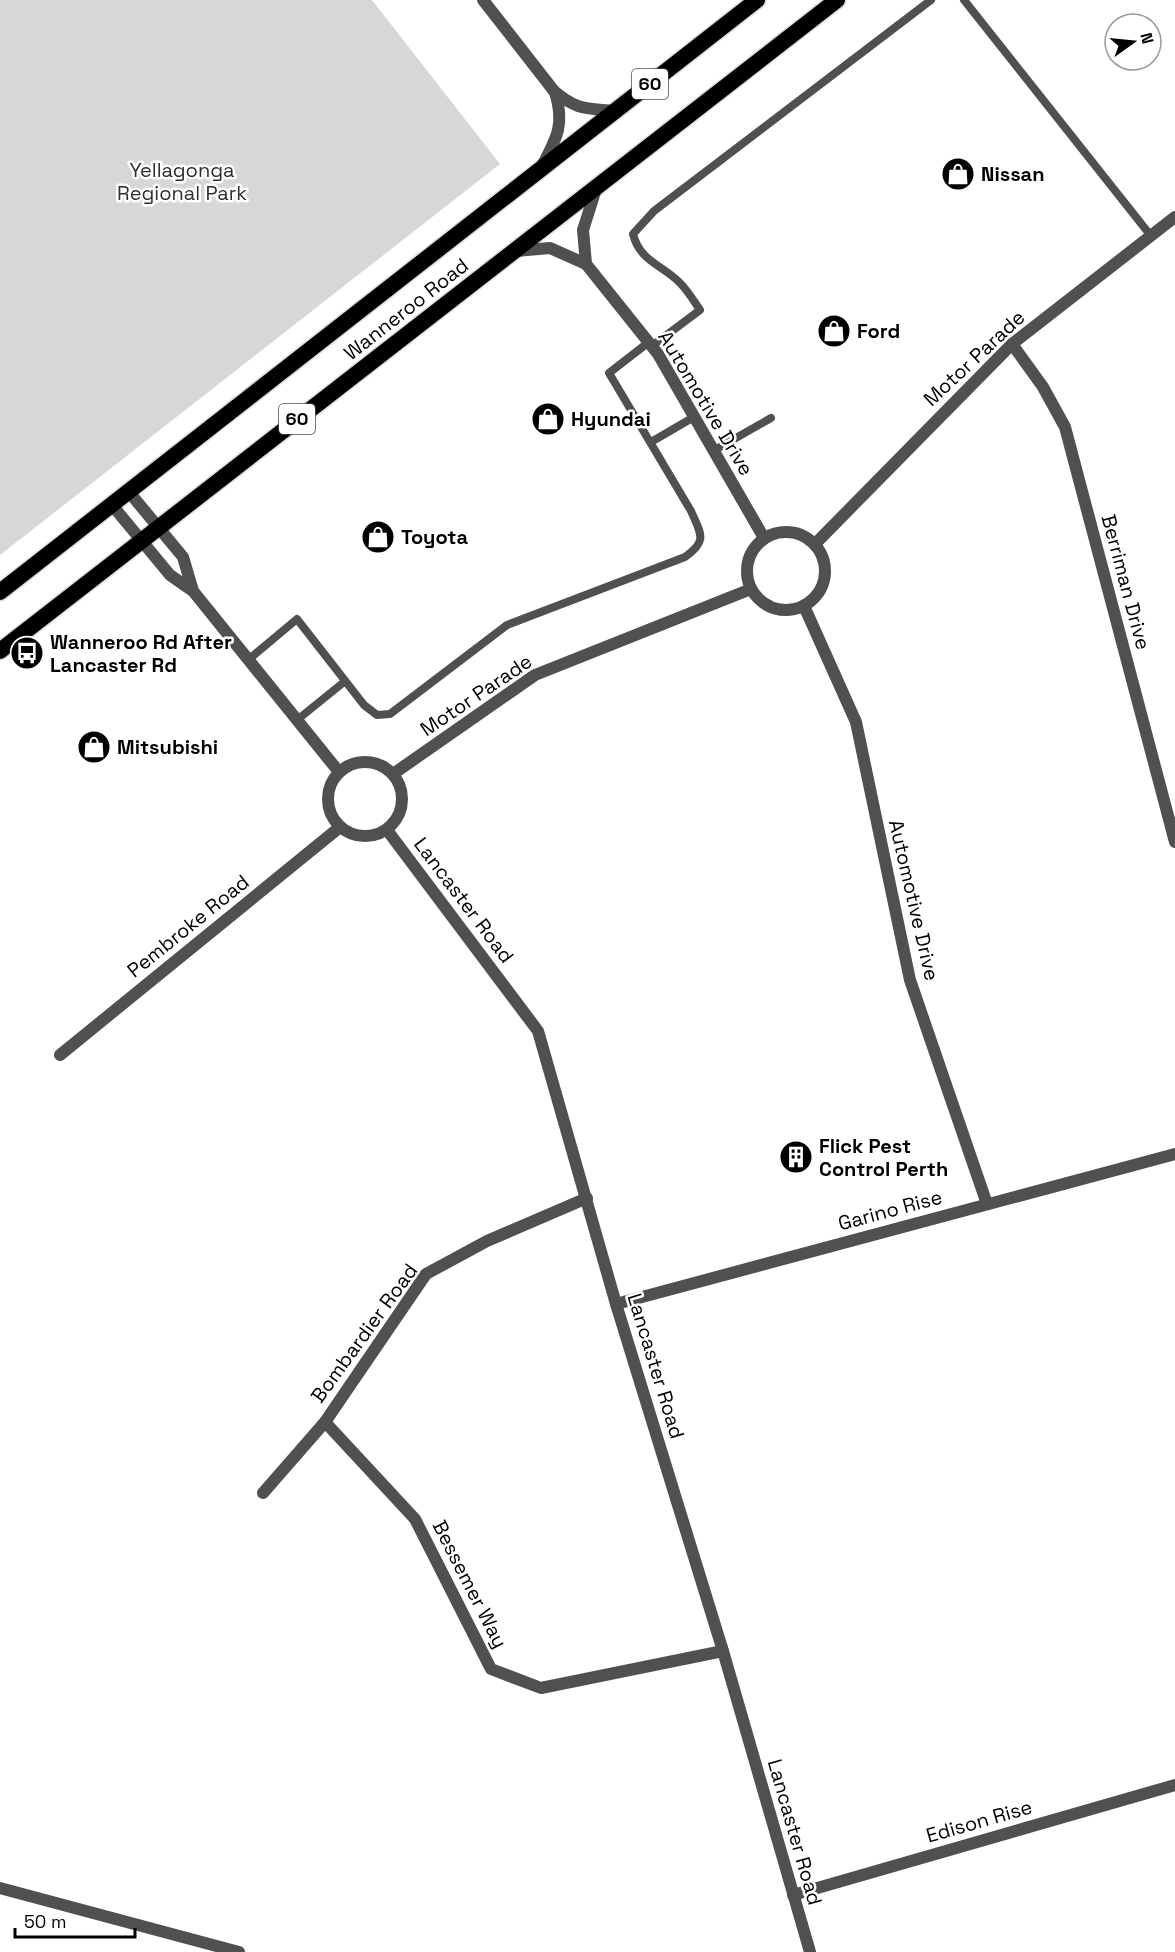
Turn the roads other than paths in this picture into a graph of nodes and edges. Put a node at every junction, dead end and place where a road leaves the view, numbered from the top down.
1 (483, 0) edge
2 (757, 0) edge
3 (837, 0) edge
4 (931, 0) edge
5 (964, 0) edge
6 (554, 91) junction
7 (615, 111) junction
8 (542, 167) junction
9 (596, 189) junction
10 (1175, 217) edge
11 (1151, 236) junction
12 (516, 251) junction
13 (586, 264) junction
14 (650, 344) junction
15 (1012, 344) junction
16 (694, 417) junction
17 (771, 418) dead end
18 (651, 442) junction
19 (713, 451) junction
20 (129, 492) junction
21 (112, 505) junction
22 (157, 527) junction
23 (764, 538) junction
24 (141, 540) junction
25 (814, 544) junction
26 (751, 589) junction
27 (193, 591) junction
28 (0, 592) edge
29 (804, 606) junction
30 (0, 651) edge
31 (248, 660) junction
32 (344, 682) junction
33 (297, 720) junction
34 (339, 772) junction
35 (393, 774) junction
36 (340, 827) junction
37 (387, 830) junction
38 (1175, 842) edge
39 (60, 1055) dead end
40 (1175, 1154) edge
41 (587, 1198) junction
42 (987, 1204) junction
43 (616, 1304) junction
44 (325, 1422) junction
45 (263, 1493) dead end
46 (723, 1651) junction
47 (1175, 1785) edge
48 (0, 1888) edge
49 (793, 1895) junction
50 (239, 1952) edge
51 (810, 1952) edge

1 - 6 street
2 - 7 highway, Wanneroo Road / 60
3 - 9 highway, Wanneroo Road / 60
4 - 14 lane
5 - 11 lane
6 - 7 street
6 - 8 street
7 - 8 highway, Wanneroo Road / 60
8 - 20 highway, Wanneroo Road / 60
9 - 12 highway, Wanneroo Road / 60
9 - 13 street
10 - 11 street, Motor Parade
11 - 15 street, Motor Parade
12 - 13 street, Automotive Drive
12 - 22 highway, Wanneroo Road / 60
13 - 14 street, Automotive Drive
14 - 16 street, Automotive Drive
14 - 18 lane
15 - 25 street, Motor Parade
15 - 38 street, Berriman Drive
16 - 18 lane
16 - 19 street, Automotive Drive
17 - 19 lane
18 - 32 lane
19 - 23 street, Automotive Drive
20 - 21 highway, Wanneroo Road / 60
20 - 22 street
21 - 24 street
21 - 28 highway, Wanneroo Road / 60
22 - 24 highway, Wanneroo Road / 60
22 - 27 street
23 - 25 street
23 - 26 street
24 - 27 street
24 - 30 highway, Wanneroo Road / 60
25 - 29 street
26 - 29 street
26 - 35 street, Motor Parade
27 - 31 street
29 - 42 street, Automotive Drive
31 - 32 lane
31 - 33 street
32 - 33 lane
33 - 34 street
34 - 35 street
34 - 36 street
35 - 37 street
36 - 37 street
36 - 39 street, Pembroke Road
37 - 41 street, Lancaster Road
40 - 42 street, Garino Rise
41 - 43 street, Lancaster Road
41 - 44 street, Bombardier Road
42 - 43 street, Garino Rise
43 - 46 street, Lancaster Road
44 - 45 street, Bombardier Road
44 - 46 street, Bessemer Way
46 - 49 street, Lancaster Road
47 - 49 street, Edison Rise
48 - 50 street
49 - 51 street, Lancaster Road

